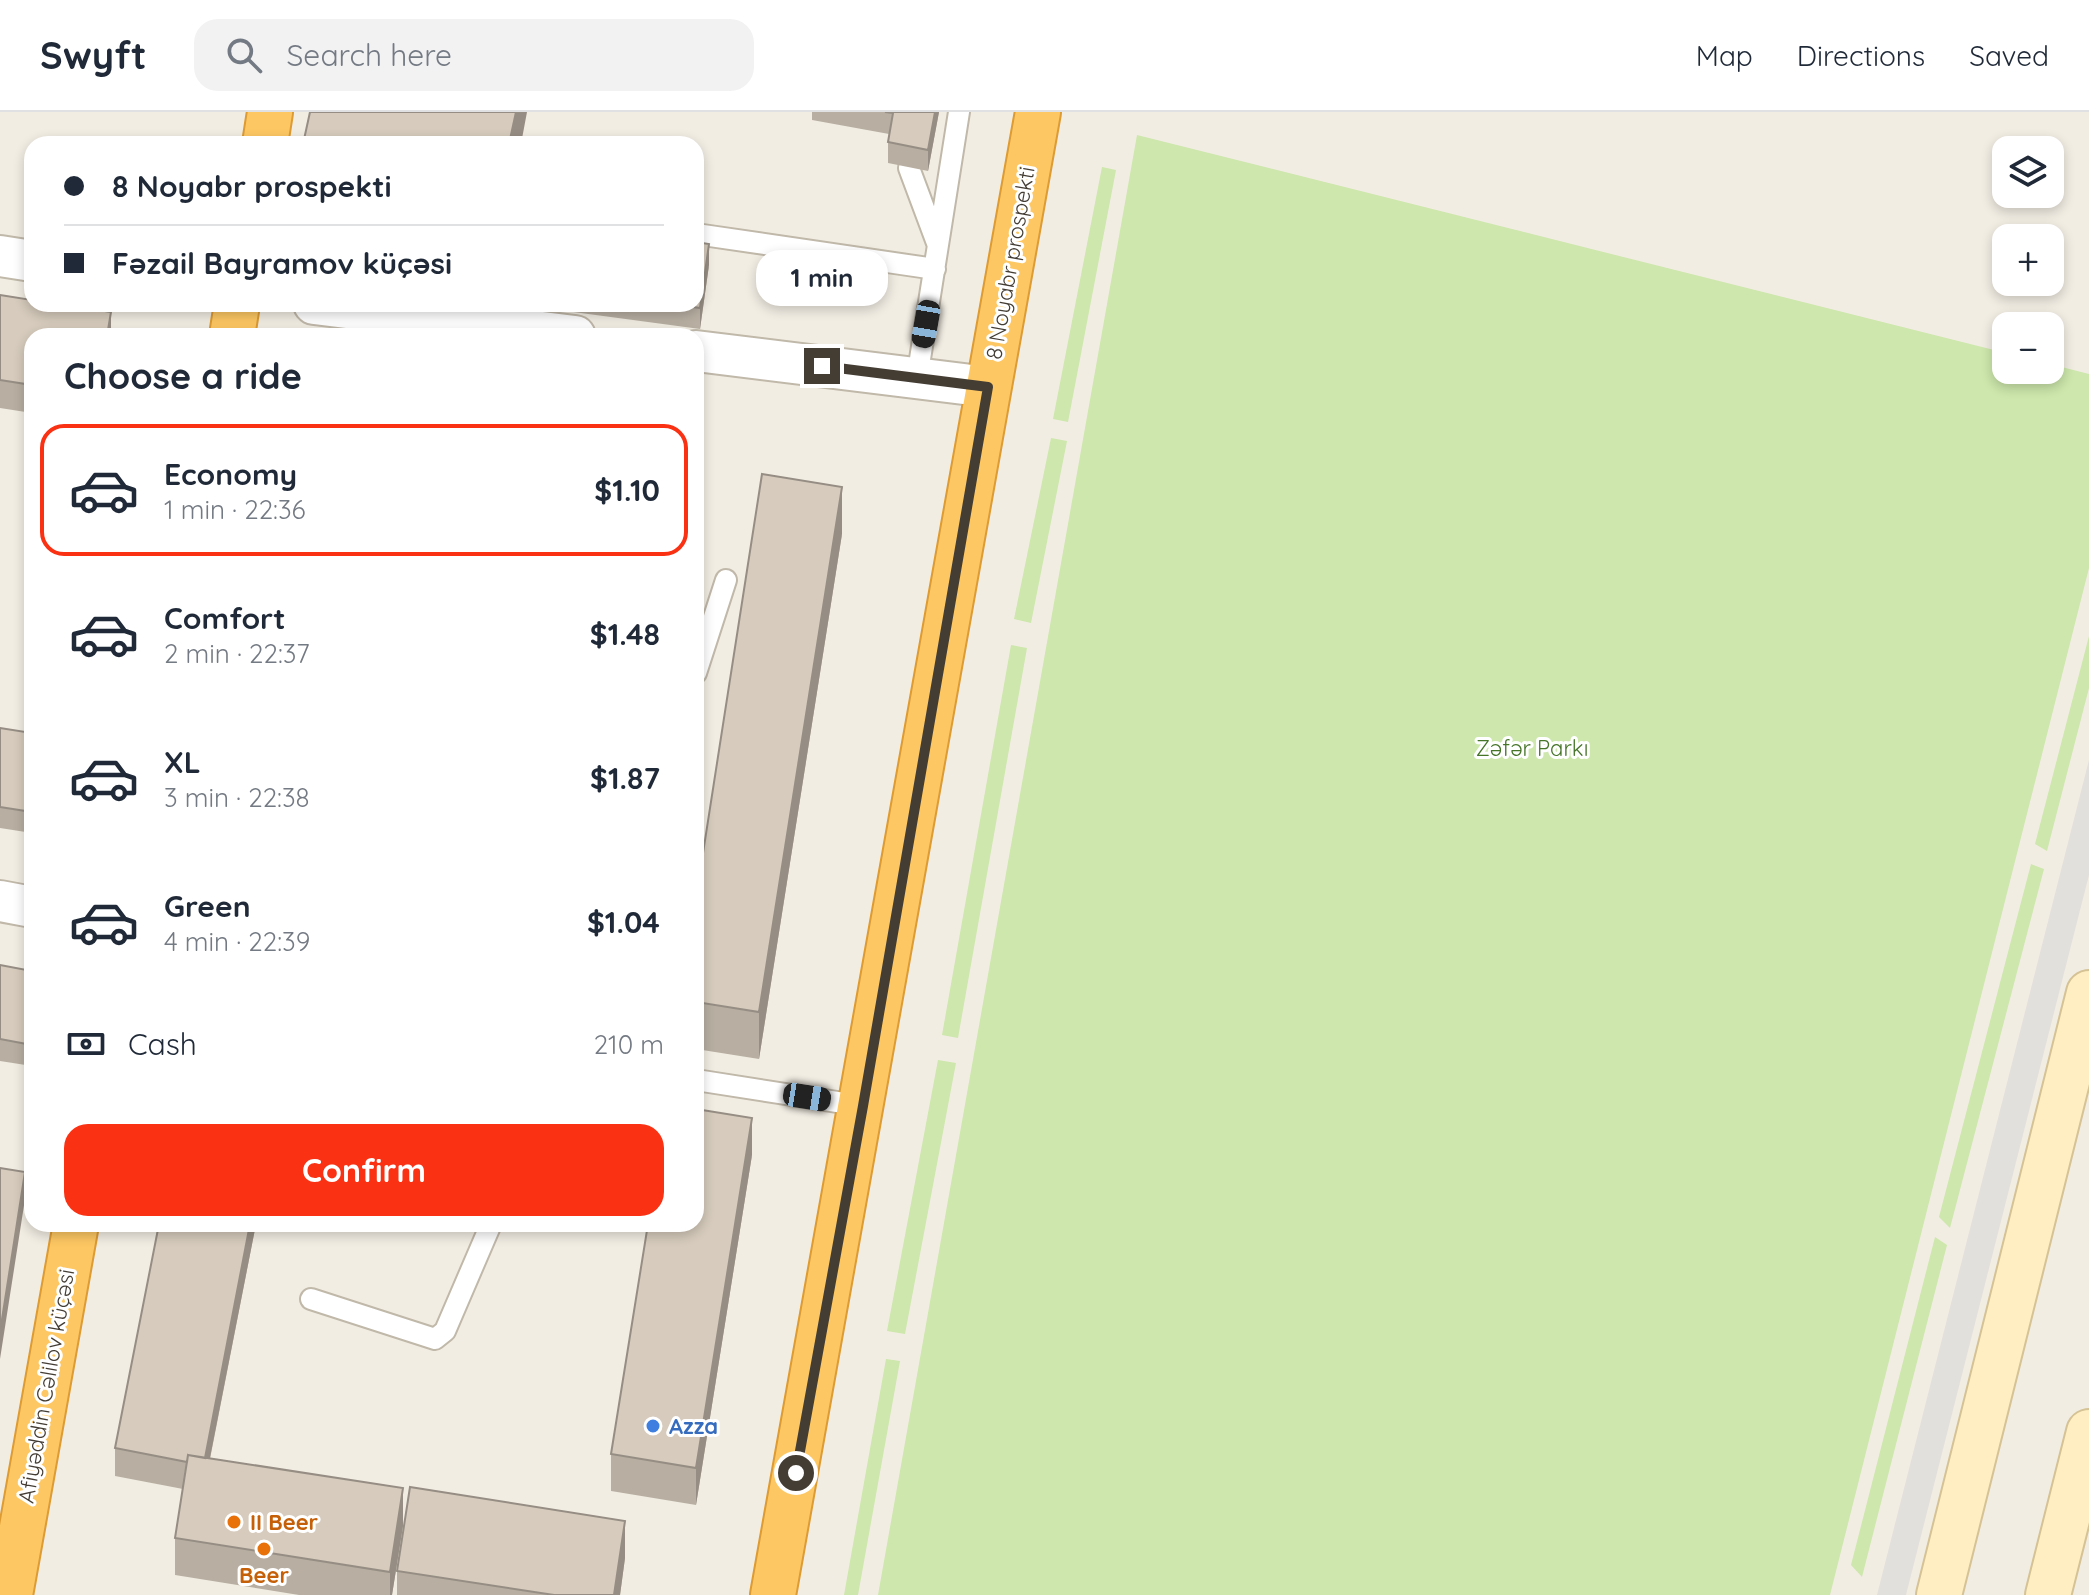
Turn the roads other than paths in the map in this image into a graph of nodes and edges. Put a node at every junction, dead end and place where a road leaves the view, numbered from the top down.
1 (270, 112) edge
2 (959, 112) edge
3 (1038, 112) edge
4 (266, 136) edge
5 (909, 168) edge
6 (704, 235) edge
7 (939, 248) junction
8 (0, 256) edge
9 (24, 260) edge
10 (935, 269) junction
11 (379, 312) edge
12 (510, 328) edge
13 (704, 352) edge
14 (917, 378) junction
15 (988, 387) junction
16 (726, 580) dead end
17 (704, 648) edge
18 (0, 901) edge
19 (24, 906) edge
20 (2089, 993) edge
21 (704, 1081) edge
22 (863, 1106) junction
23 (75, 1232) edge
24 (488, 1232) edge
25 (311, 1299) dead end
26 (2089, 1432) edge
27 (11, 1593) edge
28 (773, 1595) edge
29 (1939, 1595) edge
30 (2048, 1595) edge

1 - 4 highway
2 - 7 lane
3 - 15 highway, 8 Noyabr prospekti
5 - 7 lane
6 - 10 lane
7 - 10 lane
8 - 9 street
10 - 14 lane
11 - 12 street
13 - 14 street
14 - 15 street
15 - 22 highway, 8 Noyabr prospekti
16 - 17 lane
18 - 19 street
20 - 29 main road
21 - 22 lane
22 - 28 highway, 8 Noyabr prospekti
23 - 27 highway, Afiyəddin Cəlilov küçəsi
24 - 25 lane
26 - 30 main road

